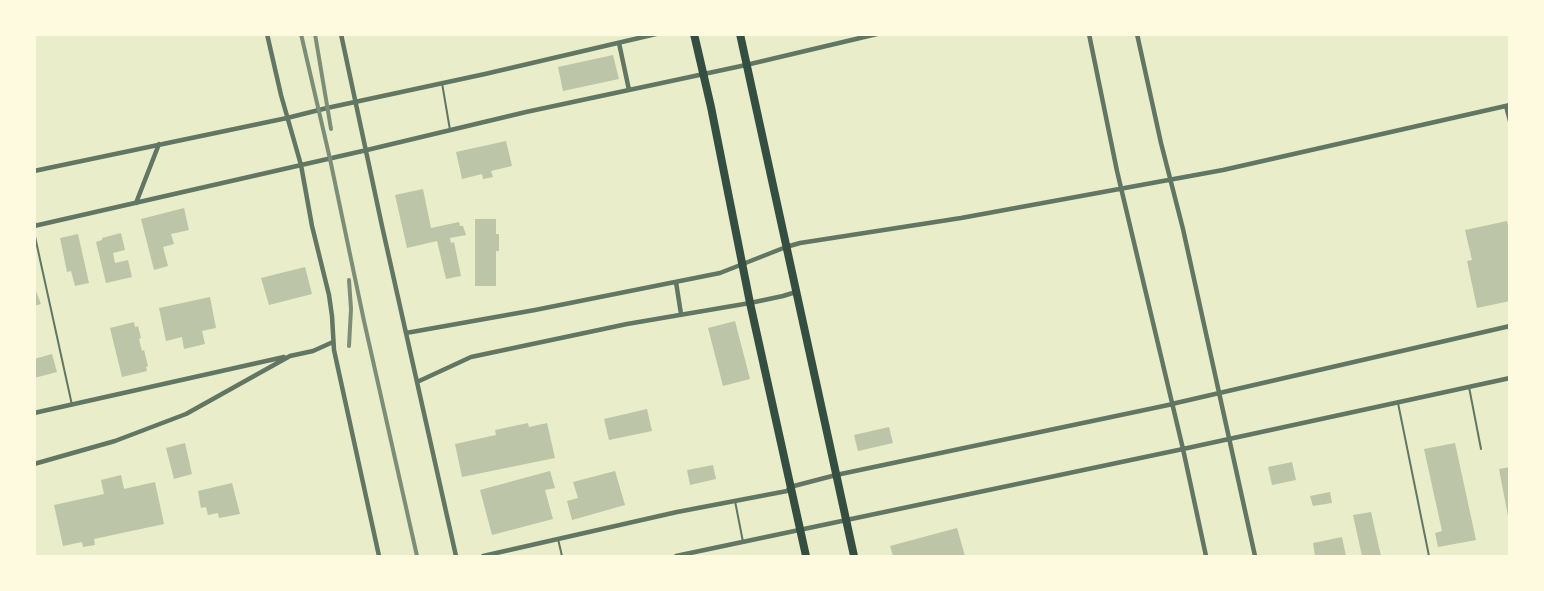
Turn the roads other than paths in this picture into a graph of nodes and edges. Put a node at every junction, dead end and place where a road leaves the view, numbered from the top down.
1 (267, 34) edge
2 (341, 34) edge
3 (656, 34) edge
4 (694, 34) edge
5 (740, 34) edge
6 (877, 34) edge
7 (1089, 34) edge
8 (1137, 34) edge
9 (619, 43) junction
10 (746, 65) junction
11 (703, 74) junction
12 (442, 83) junction
13 (629, 90) junction
14 (356, 101) junction
15 (1508, 106) edge
16 (287, 118) junction
17 (1509, 121) edge
18 (450, 130) junction
19 (159, 144) junction
20 (367, 150) junction
21 (301, 165) junction
22 (34, 171) edge
23 (1170, 180) junction
24 (1122, 189) junction
25 (136, 203) junction
26 (34, 226) edge
27 (34, 232) edge
28 (786, 247) junction
29 (742, 265) junction
30 (676, 282) junction
31 (796, 292) junction
32 (750, 303) junction
33 (681, 314) junction
34 (1509, 326) edge
35 (406, 333) junction
36 (333, 342) junction
37 (290, 356) junction
38 (1509, 378) edge
39 (417, 382) junction
40 (1469, 387) junction
41 (1220, 393) junction
42 (1398, 403) junction
43 (1173, 404) junction
44 (73, 405) junction
45 (34, 414) edge
46 (1230, 439) junction
47 (1183, 449) junction
48 (1481, 449) dead end
49 (34, 464) edge
50 (836, 475) junction
51 (790, 487) junction
52 (735, 501) junction
53 (846, 520) junction
54 (800, 531) junction
55 (558, 539) junction
56 (743, 543) junction
57 (379, 556) edge
58 (456, 556) edge
59 (483, 556) edge
60 (562, 556) edge
61 (676, 556) edge
62 (806, 556) edge
63 (854, 556) edge
64 (1206, 556) edge
65 (1255, 556) edge
66 (1429, 556) edge

1 - 16 street
2 - 14 street
3 - 9 street
4 - 11 main road
5 - 10 main road
6 - 10 street
7 - 24 street
8 - 23 street
9 - 12 street
9 - 13 street
10 - 11 street
10 - 28 main road
11 - 13 street
11 - 29 main road
12 - 14 street
12 - 18 lane
13 - 18 street
14 - 16 street
14 - 20 street
15 - 17 street
15 - 23 street
16 - 19 street
16 - 21 street
18 - 20 street
19 - 22 street
19 - 25 street
20 - 21 street
20 - 35 street
21 - 25 street
21 - 36 street
23 - 24 street
23 - 41 street
24 - 28 street
24 - 43 street
25 - 26 street
27 - 44 lane
28 - 29 street
28 - 31 main road
29 - 30 street
29 - 32 main road
30 - 33 street
30 - 35 street
31 - 32 street
31 - 50 main road
32 - 33 street
32 - 51 main road
33 - 39 street
34 - 41 street
35 - 39 street
36 - 37 street
36 - 57 street
37 - 44 street
37 - 49 street
38 - 40 street
39 - 58 street
40 - 42 street
40 - 48 lane
41 - 43 street
41 - 46 street
42 - 46 street
42 - 66 lane
43 - 47 street
43 - 50 street
44 - 45 street
46 - 47 street
46 - 65 street
47 - 53 street
47 - 64 street
50 - 51 street
50 - 53 main road
51 - 52 street
51 - 54 main road
52 - 55 street
52 - 56 lane
53 - 54 street
53 - 63 main road
54 - 56 street
54 - 62 main road
55 - 59 street
55 - 60 lane
56 - 61 street

